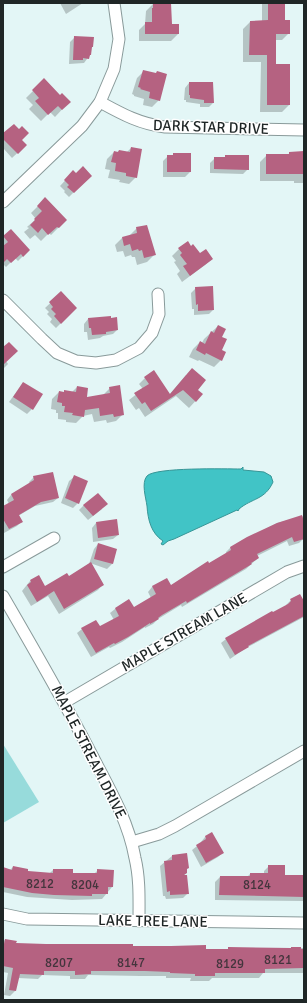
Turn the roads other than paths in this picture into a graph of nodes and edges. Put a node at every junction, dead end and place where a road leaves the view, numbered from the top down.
1 (114, 3) edge
2 (100, 102) junction
3 (304, 130) edge
4 (3, 202) edge
5 (158, 294) dead end
6 (3, 300) edge
7 (54, 538) dead end
8 (304, 566) edge
9 (3, 567) edge
10 (3, 596) edge
11 (65, 702) junction
12 (304, 751) edge
13 (132, 842) junction
14 (3, 914) edge
15 (139, 921) junction
16 (304, 923) edge

1 - 2 street
2 - 3 street, DARK STAR DRIVE
2 - 4 street
5 - 6 street
7 - 9 street
8 - 11 street, MAPLE STREAM LANE
10 - 11 street, MAPLE STREAM DRIVE
11 - 13 street, MAPLE STREAM DRIVE
12 - 13 street
13 - 15 street, MAPLE STREAM DRIVE
14 - 15 street, LAKE TREE LANE
15 - 16 street, LAKE TREE LANE

